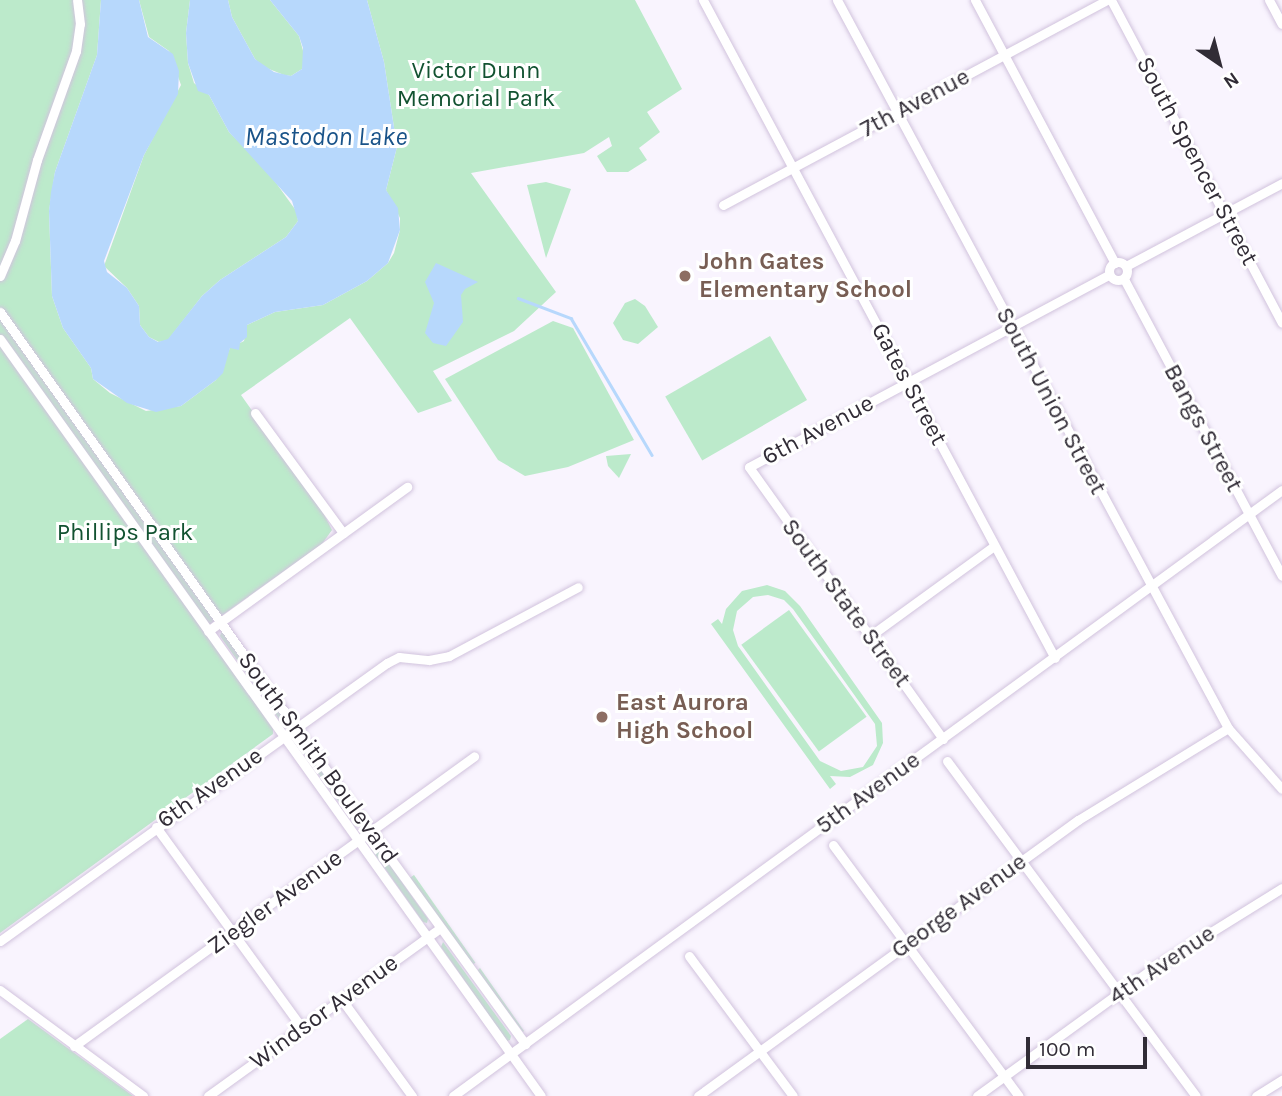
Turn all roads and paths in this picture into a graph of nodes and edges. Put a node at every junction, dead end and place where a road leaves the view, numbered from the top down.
1 (78, 0) edge
2 (703, 0) edge
3 (838, 0) edge
4 (975, 0) edge
5 (1109, 0) edge
6 (1269, 0) edge
7 (1282, 24) edge
8 (1005, 55) junction
9 (897, 113) junction
10 (792, 168) junction
11 (1282, 183) edge
12 (723, 205) dead end
13 (1226, 214) junction
14 (1115, 263) junction
15 (1126, 266) junction
16 (1110, 275) junction
17 (0, 276) edge
18 (1124, 279) junction
19 (0, 312) edge
20 (1282, 323) edge
21 (1011, 327) junction
22 (0, 339) edge
23 (908, 382) junction
24 (255, 413) dead end
25 (749, 467) joint
26 (114, 471) junction
27 (100, 480) junction
28 (407, 486) dead end
29 (1282, 490) edge
30 (1249, 515) junction
31 (343, 533) junction
32 (994, 546) junction
33 (1282, 576) edge
34 (1151, 586) junction
35 (578, 587) dead end
36 (221, 622) junction
37 (208, 631) junction
38 (870, 636) junction
39 (1055, 658) junction
40 (295, 727) junction
41 (1228, 728) junction
42 (282, 736) junction
43 (943, 739) junction
44 (474, 756) dead end
45 (947, 761) dead end
46 (1282, 789) edge
47 (156, 827) junction
48 (371, 832) junction
49 (357, 842) junction
50 (833, 845) dead end
51 (1023, 859) junction
52 (1282, 888) edge
53 (440, 928) junction
54 (232, 932) junction
55 (427, 937) junction
56 (0, 940) edge
57 (906, 944) junction
58 (690, 956) dead end
59 (0, 990) edge
60 (1120, 993) junction
61 (342, 1000) junction
62 (302, 1028) junction
63 (525, 1044) junction
64 (74, 1046) junction
65 (760, 1052) junction
66 (511, 1055) junction
67 (1005, 1076) junction
68 (1282, 1080) edge
69 (143, 1096) edge
70 (208, 1096) edge
71 (412, 1096) edge
72 (453, 1096) edge
73 (541, 1096) edge
74 (698, 1096) edge
75 (793, 1096) edge
76 (977, 1096) edge
77 (1019, 1096) edge
78 (1196, 1096) edge
79 (1256, 1096) edge

1 - 17 street
2 - 10 street, Gates Street
3 - 9 street, South Union Street
4 - 8 street
5 - 8 street, 7th Avenue
5 - 13 street, South Spencer Street
6 - 7 street
8 - 9 street, 7th Avenue
8 - 14 street
9 - 10 street, 7th Avenue
9 - 21 street, South Union Street
10 - 12 street, 7th Avenue
10 - 23 street, Gates Street
11 - 13 street
13 - 15 street
13 - 20 street, South Spencer Street
14 - 15 street
14 - 16 street
15 - 18 street
16 - 18 street
16 - 21 street, 6th Avenue
18 - 30 street, Bangs Street
19 - 26 street, South Smith Boulevard
21 - 23 street, 6th Avenue
21 - 34 street, South Union Street
22 - 27 street, South Smith Boulevard
23 - 25 street, 6th Avenue
23 - 32 street, Gates Street
24 - 31 street
25 - 38 street, South State Street
26 - 27 street
26 - 36 street, South Smith Boulevard
27 - 37 street, South Smith Boulevard
28 - 31 street
29 - 30 street, 5th Avenue
30 - 33 street, Bangs Street
30 - 34 street, 5th Avenue
31 - 36 street
32 - 38 street
32 - 39 street, Gates Street
34 - 39 street, 5th Avenue
34 - 41 street, South Union Street
35 - 40 street, 6th Avenue
36 - 37 street
36 - 40 street, South Smith Boulevard
37 - 42 street, South Smith Boulevard
38 - 43 street, South State Street
39 - 43 street, 5th Avenue
40 - 42 street, 6th Avenue
40 - 48 street, South Smith Boulevard
41 - 46 street, South Union Street
41 - 51 street, George Avenue
42 - 47 street, 6th Avenue
42 - 49 street, South Smith Boulevard
43 - 63 street, 5th Avenue
44 - 48 street, Ziegler Avenue
45 - 51 street
47 - 54 street
47 - 56 street, 6th Avenue
48 - 49 street, Ziegler Avenue
48 - 53 street, South Smith Boulevard
49 - 54 street, Ziegler Avenue
49 - 55 street, South Smith Boulevard
50 - 57 street
51 - 57 street, George Avenue
51 - 60 street
52 - 60 street, 4th Avenue
53 - 55 street, Windsor Avenue
53 - 63 street, South Smith Boulevard
54 - 62 street
54 - 64 street, Ziegler Avenue
55 - 61 street, Windsor Avenue
55 - 66 street, South Smith Boulevard
57 - 65 street, George Avenue
57 - 67 street
58 - 65 street
59 - 64 street
60 - 67 street, 4th Avenue
60 - 78 street
61 - 62 street, Windsor Avenue
61 - 71 street
62 - 70 street, Windsor Avenue
63 - 66 street, 5th Avenue
64 - 69 street
65 - 74 street, George Avenue
65 - 75 street
66 - 72 street, 5th Avenue
66 - 73 street, South Smith Boulevard
67 - 76 street, 4th Avenue
67 - 77 street
68 - 79 street

